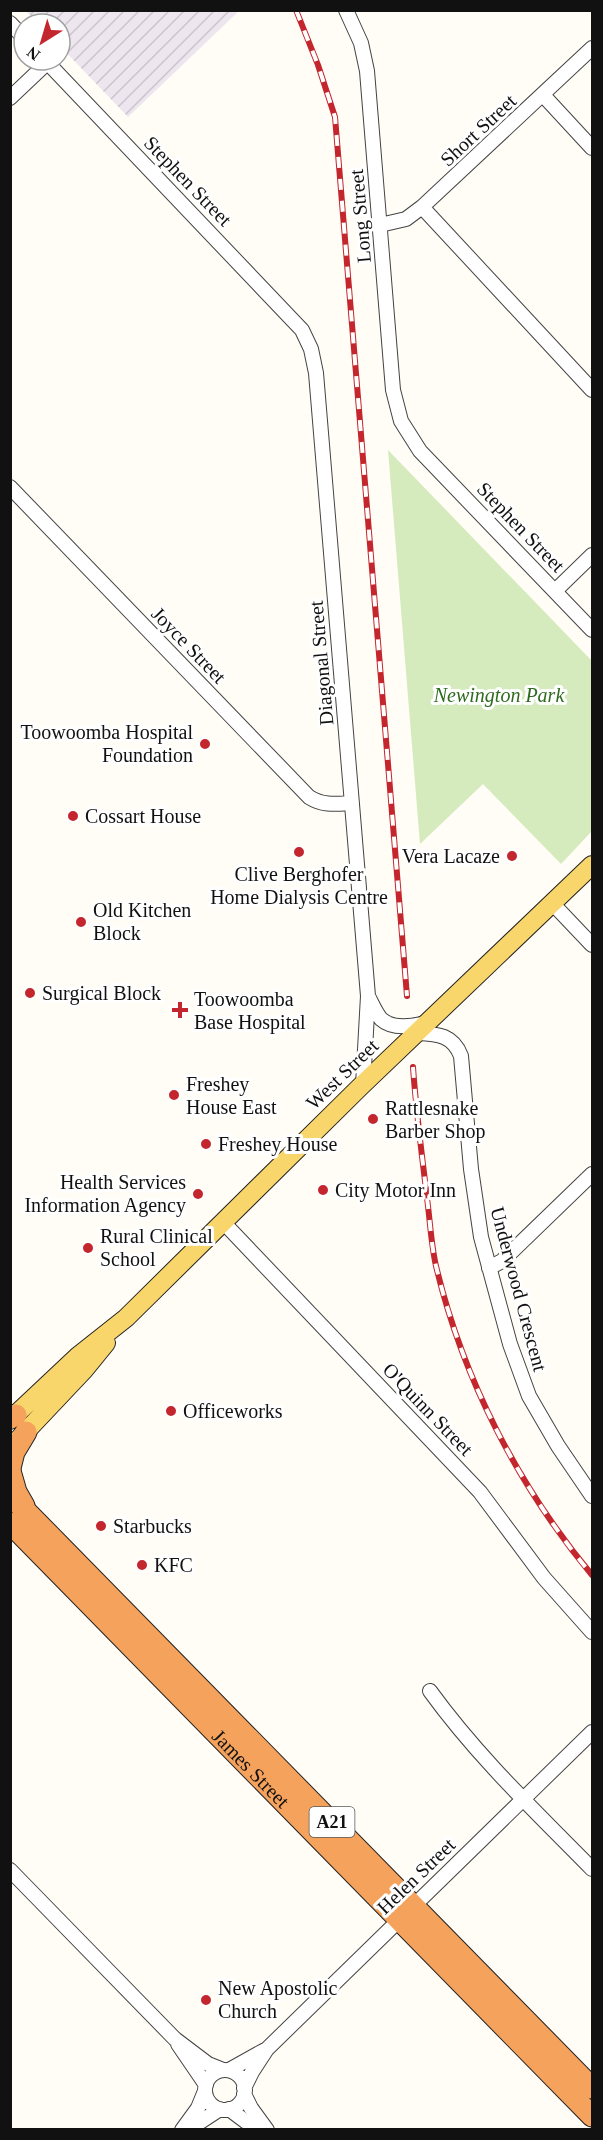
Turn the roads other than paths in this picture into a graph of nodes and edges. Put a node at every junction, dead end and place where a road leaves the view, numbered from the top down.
1 (346, 10) edge
2 (592, 48) edge
3 (35, 72) edge
4 (56, 72) edge
5 (543, 95) junction
6 (10, 98) edge
7 (592, 148) edge
8 (422, 207) junction
9 (380, 225) junction
10 (302, 330) joint
11 (592, 390) edge
12 (401, 421) joint
13 (10, 487) edge
14 (592, 555) edge
15 (555, 591) junction
16 (592, 630) edge
17 (352, 803) junction
18 (592, 865) edge
19 (553, 904) junction
20 (592, 945) edge
21 (368, 996) junction
22 (424, 1027) junction
23 (363, 1085) junction
24 (592, 1174) edge
25 (224, 1222) junction
26 (489, 1268) junction
27 (16, 1422) edge
28 (10, 1448) edge
29 (10, 1470) edge
30 (589, 1480) edge
31 (10, 1495) edge
32 (592, 1496) edge
33 (19, 1517) edge
34 (592, 1632) edge
35 (430, 1691) dead end
36 (592, 1732) edge
37 (524, 1800) junction
38 (592, 1869) edge
39 (10, 1870) edge
40 (407, 1912) junction
41 (175, 2040) junction
42 (267, 2049) junction
43 (226, 2070) junction
44 (205, 2088) junction
45 (592, 2088) edge
46 (244, 2091) junction
47 (225, 2109) junction
48 (592, 2116) edge
49 (182, 2130) edge
50 (188, 2130) edge
51 (257, 2130) edge
52 (267, 2130) edge

1 - 9 street, Long Street
2 - 5 street, Short Street
3 - 6 street
4 - 10 street, Stephen Street
5 - 7 street
5 - 8 street, Short Street
8 - 9 street, Short Street
8 - 11 street
9 - 12 street, Long Street
10 - 17 street, Diagonal Street
12 - 15 street, Stephen Street
13 - 17 street, Joyce Street
14 - 15 street
15 - 16 street, Stephen Street
17 - 21 street, Diagonal Street
18 - 19 main road, West Street
19 - 20 street
19 - 22 main road, West Street
21 - 22 street, Diagonal Street
21 - 23 street, Diagonal Street
22 - 23 main road, West Street
22 - 26 street, Underwood Crescent
23 - 25 main road, West Street
24 - 26 street
25 - 27 main road, West Street
25 - 34 street, O'Quinn Street
26 - 30 street, Underwood Crescent
27 - 28 main road, West Street
27 - 29 highway
29 - 33 highway
30 - 32 street, Underwood Crescent
31 - 33 highway, James Street / A21
33 - 40 highway, James Street / A21
35 - 37 street
36 - 37 street, Helen Street
37 - 38 street
37 - 40 street, Helen Street
39 - 41 street
40 - 42 street, Helen Street
40 - 45 highway, James Street / A21
40 - 48 highway, James Street / A21
41 - 43 street
41 - 44 street
42 - 43 street, Helen Street
42 - 46 street, Helen Street
43 - 44 street
43 - 46 street
44 - 47 street
44 - 49 street
46 - 47 street
46 - 52 street
47 - 50 street
47 - 51 street

